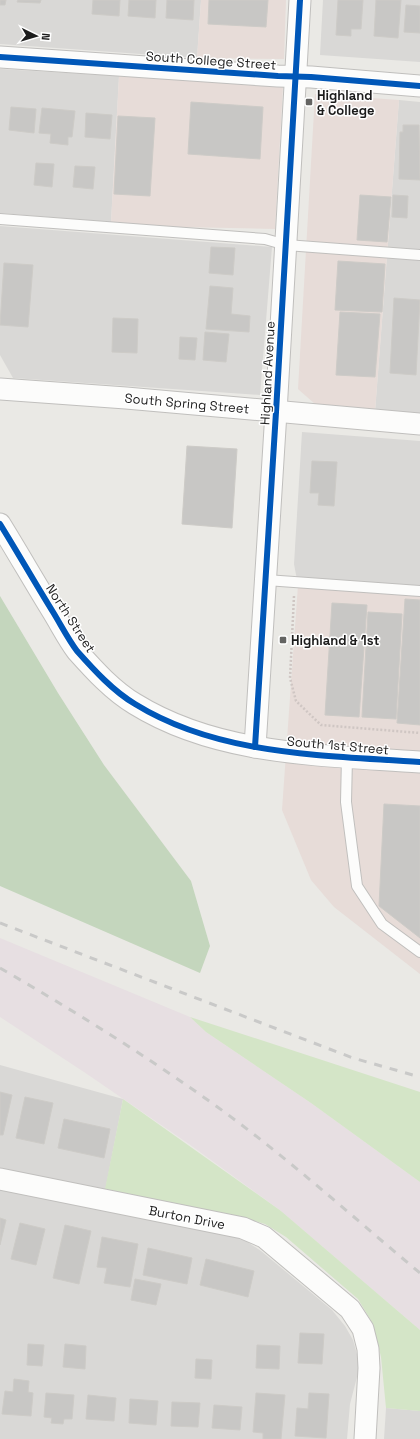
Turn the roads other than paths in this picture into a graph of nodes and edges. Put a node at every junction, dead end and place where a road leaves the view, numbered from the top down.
1 (300, 0) edge
2 (0, 57) edge
3 (295, 76) junction
4 (420, 86) edge
5 (0, 219) edge
6 (286, 245) junction
7 (420, 255) edge
8 (0, 389) edge
9 (276, 412) junction
10 (420, 424) edge
11 (0, 524) edge
12 (266, 580) junction
13 (420, 591) edge
14 (255, 747) junction
15 (347, 757) junction
16 (420, 762) edge
17 (420, 952) edge
18 (0, 1179) edge
19 (365, 1439) edge

1 - 3 street, Highland Avenue
2 - 3 street, South College Street
3 - 4 street, South College Street
3 - 6 street, Highland Avenue
5 - 6 lane
6 - 7 lane
6 - 9 street, Highland Avenue
8 - 9 street, South Spring Street
9 - 10 street, South Spring Street
9 - 12 street, Highland Avenue
11 - 14 street, North Street
12 - 13 lane
12 - 14 street, Highland Avenue
14 - 15 street, South 1st Street
15 - 16 street, South 1st Street
15 - 17 lane
18 - 19 street, Burton Drive

